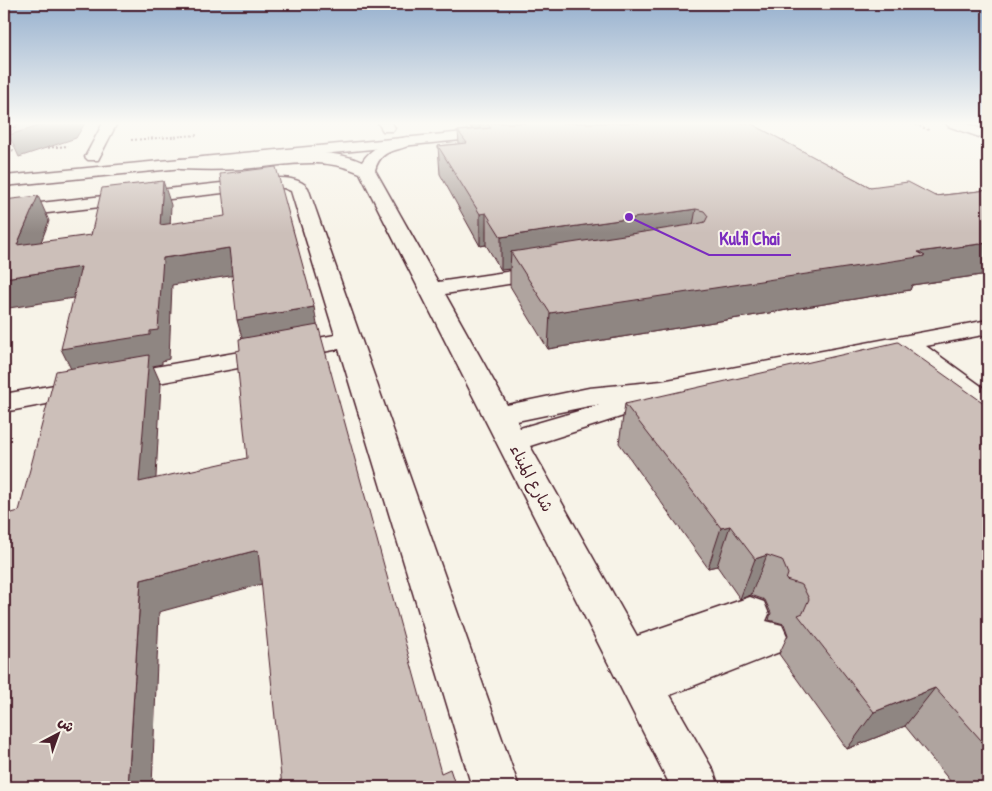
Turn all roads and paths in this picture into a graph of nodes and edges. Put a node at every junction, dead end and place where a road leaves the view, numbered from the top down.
1 (210, 160) edge
2 (286, 160) edge
3 (341, 160) edge
4 (370, 160) edge
5 (180, 164) junction
6 (367, 170) junction
7 (4, 181) edge
8 (4, 213) edge
9 (566, 269) edge
10 (431, 290) junction
11 (988, 327) edge
12 (350, 340) junction
13 (906, 344) junction
14 (4, 403) edge
15 (988, 404) edge
16 (505, 428) junction
17 (759, 626) dead end
18 (635, 672) junction
19 (496, 787) edge
20 (696, 787) edge

1 - 5 street
2 - 5 street
3 - 6 street
4 - 6 street
5 - 7 street
6 - 10 street, شارع الميناء
8 - 12 street
9 - 10 street
10 - 16 street, شارع الميناء
11 - 13 street
12 - 14 street
12 - 19 street
13 - 15 street
13 - 16 street
16 - 18 street, شارع الميناء
17 - 18 street
18 - 20 street, شارع الميناء

